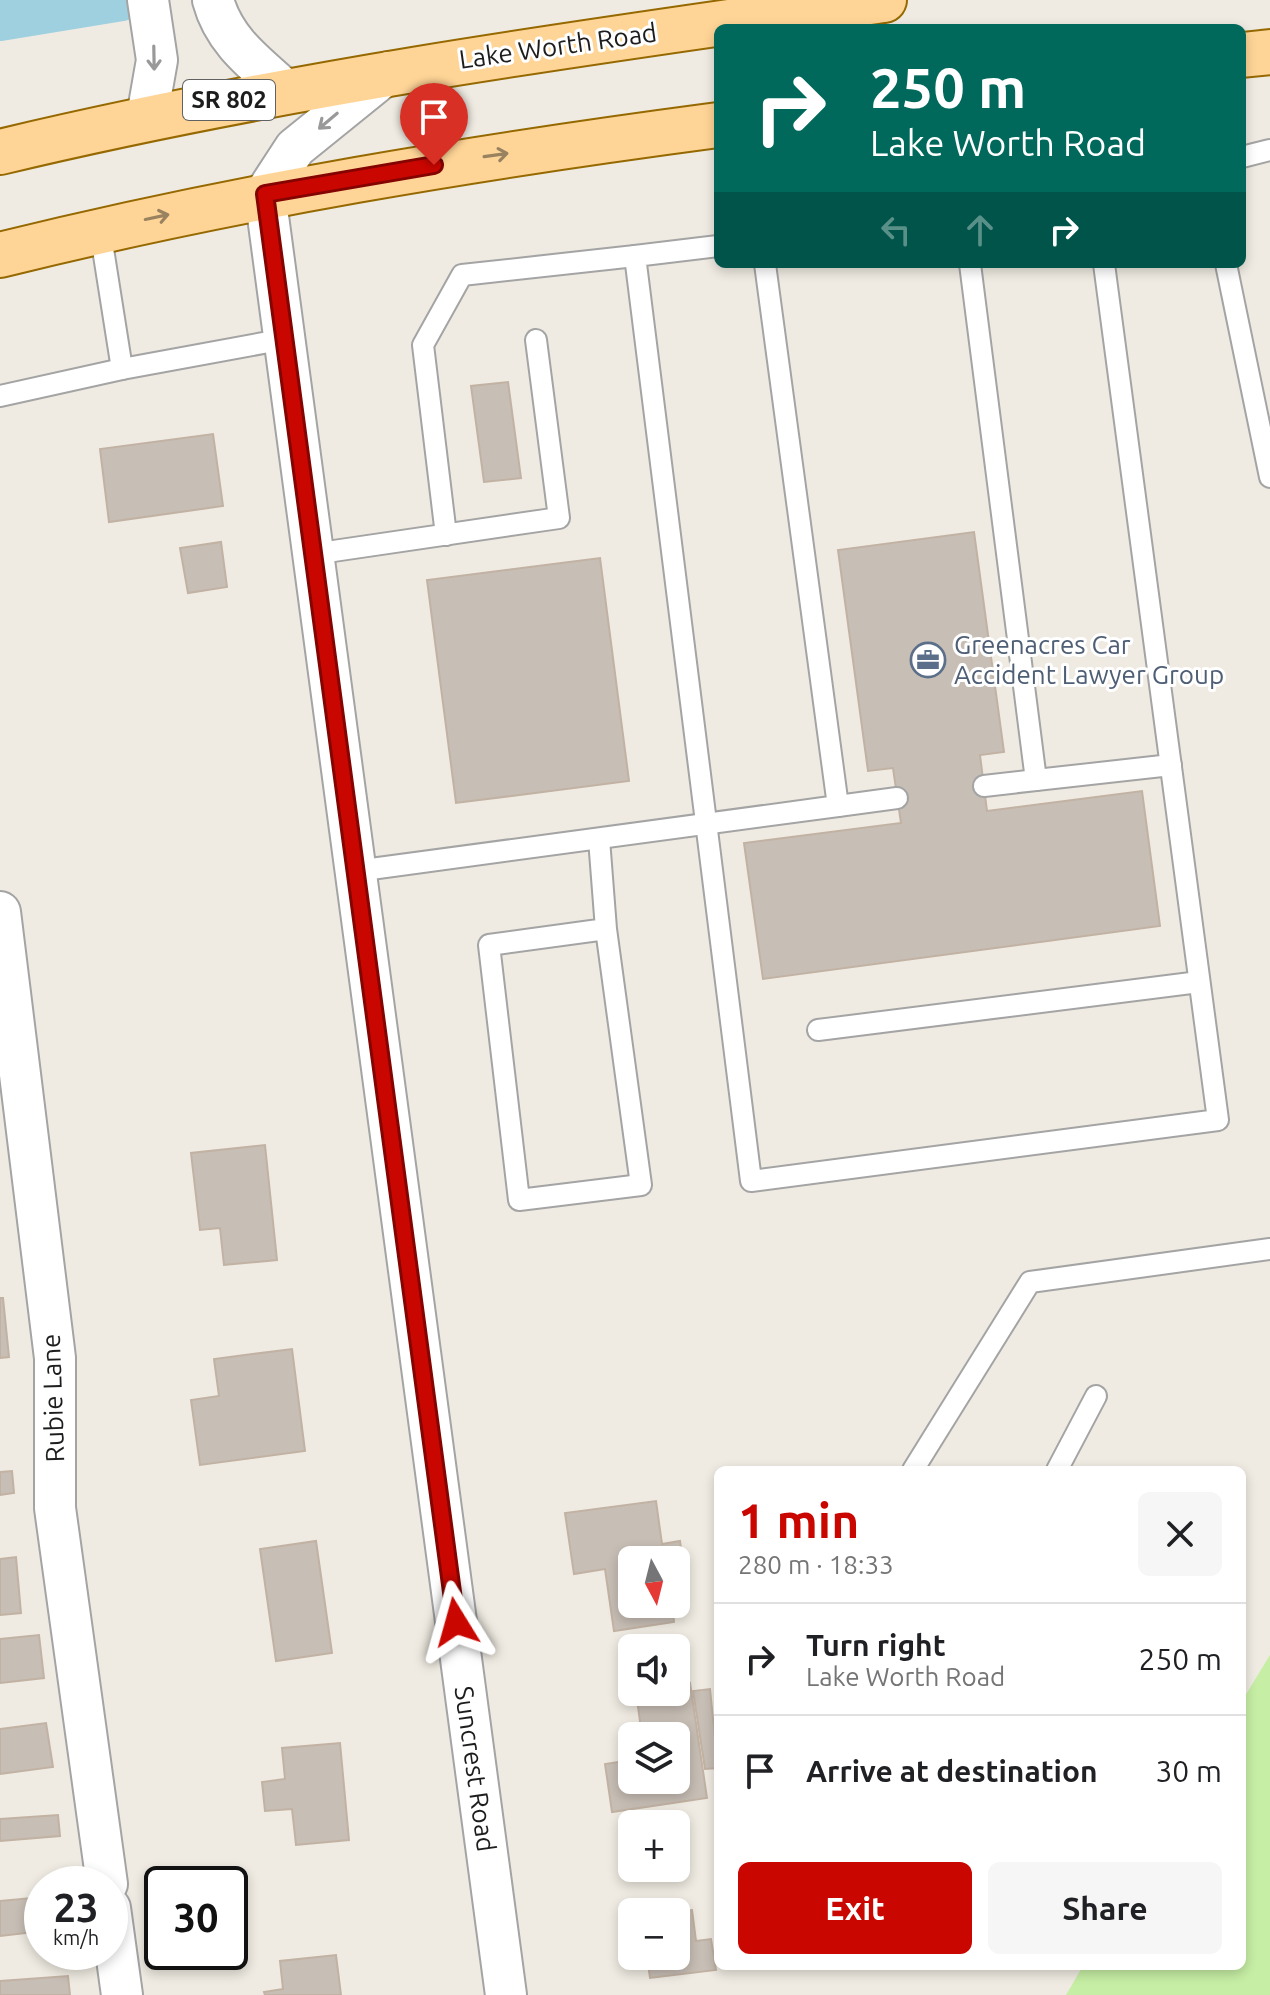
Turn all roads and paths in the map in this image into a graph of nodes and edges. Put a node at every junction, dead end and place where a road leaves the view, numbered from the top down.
1 (148, 0) edge
2 (213, 0) edge
3 (884, 0) edge
4 (719, 24) edge
5 (714, 25) edge
6 (1270, 52) edge
7 (1246, 55) edge
8 (389, 72) junction
9 (285, 90) junction
10 (147, 117) junction
11 (714, 126) edge
12 (1270, 150) edge
13 (0, 152) edge
14 (1246, 156) edge
15 (265, 194) junction
16 (100, 230) junction
17 (714, 246) edge
18 (0, 255) edge
19 (635, 256) junction
20 (766, 268) edge
21 (971, 268) edge
22 (1105, 268) edge
23 (1227, 268) edge
24 (285, 339) junction
25 (536, 340) dead end
26 (122, 369) junction
27 (1261, 383) edge
28 (0, 396) edge
29 (1269, 455) edge
30 (1270, 477) edge
31 (446, 535) junction
32 (313, 554) junction
33 (1171, 765) junction
34 (1036, 780) junction
35 (984, 786) dead end
36 (897, 798) dead end
37 (838, 806) junction
38 (706, 824) junction
39 (599, 839) junction
40 (356, 871) junction
41 (0, 912) edge
42 (606, 929) junction
43 (1199, 982) junction
44 (818, 1030) dead end
45 (1270, 1249) edge
46 (1096, 1396) dead end
47 (915, 1466) edge
48 (1059, 1466) edge
49 (105, 1866) edge
50 (119, 1970) edge
51 (122, 1995) edge
52 (506, 1995) edge

1 -> 10 street
2 - 9 street
3 - 4 main road, Lake Worth Road / SR 802
5 - 8 main road, Lake Worth Road / SR 802
6 - 7 main road
8 - 9 main road, Lake Worth Road / SR 802
8 -> 15 street
9 - 10 main road, Lake Worth Road / SR 802
10 - 13 main road, Lake Worth Road / SR 802
15 -> 11 main road
12 - 14 lane
16 -> 15 main road
15 - 24 street, Suncrest Road
16 - 18 main road
16 - 26 lane
17 - 19 lane
19 - 31 lane
19 - 38 lane
20 - 37 lane
21 - 34 lane
22 - 33 lane
23 - 27 lane
24 - 26 lane
24 - 32 street, Suncrest Road
25 - 31 lane
26 - 28 lane
27 - 29 lane
29 - 30 lane
31 - 32 lane
32 - 40 street, Suncrest Road
33 - 34 lane
33 - 43 lane
34 - 35 lane
36 - 37 lane
37 - 38 lane
38 - 39 lane
38 - 43 lane
39 - 40 lane
39 - 42 lane
40 - 52 street, Suncrest Road
41 - 49 street, Rubie Lane
42 - 42 lane
43 - 44 lane
45 - 47 lane
46 - 48 lane
50 - 51 street

